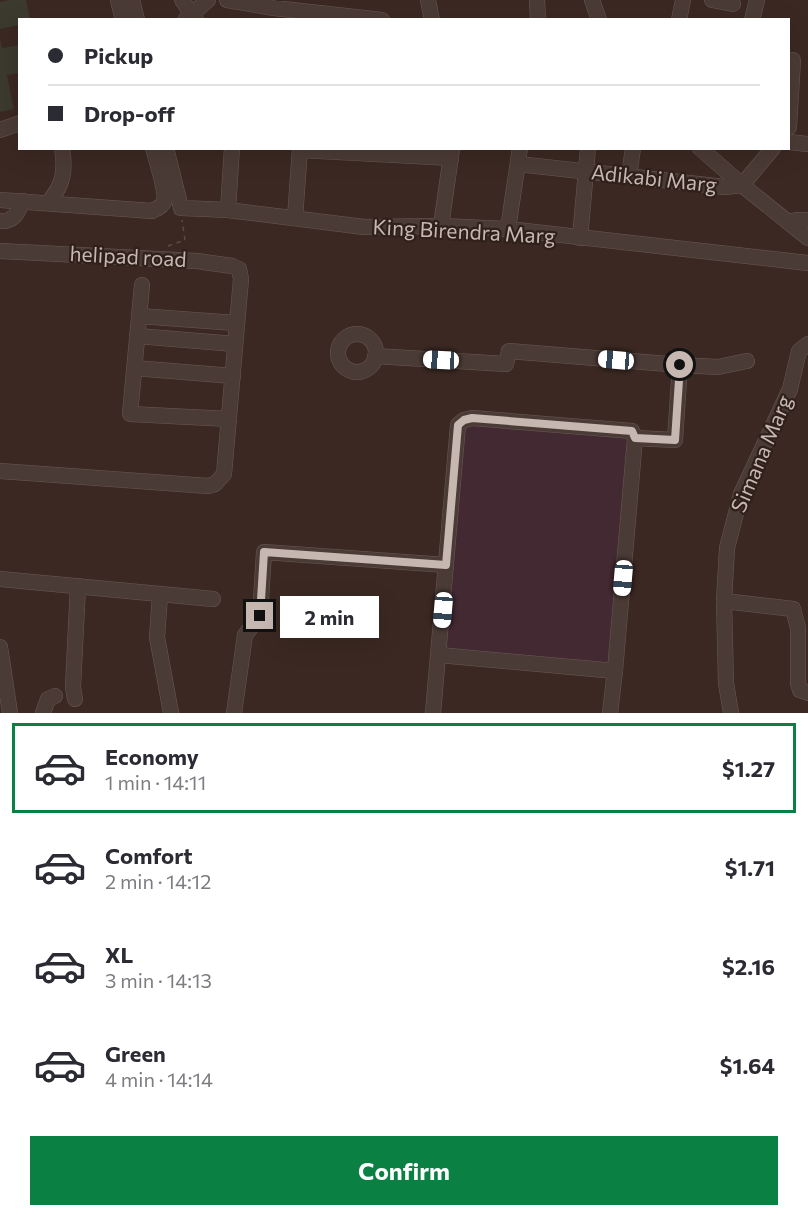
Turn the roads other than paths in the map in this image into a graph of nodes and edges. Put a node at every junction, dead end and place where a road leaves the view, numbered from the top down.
1 (118, 0) edge
2 (132, 0) edge
3 (182, 0) edge
4 (208, 0) edge
5 (226, 0) edge
6 (428, 0) edge
7 (537, 0) edge
8 (592, 0) edge
9 (683, 0) edge
10 (712, 0) edge
11 (757, 0) edge
12 (733, 4) dead end
13 (122, 18) edge
14 (136, 18) edge
15 (191, 18) edge
16 (364, 18) edge
17 (432, 18) edge
18 (538, 18) edge
19 (598, 18) edge
20 (679, 18) edge
21 (752, 18) edge
22 (797, 60) edge
23 (790, 119) edge
24 (18, 124) edge
25 (0, 130) edge
26 (790, 142) edge
27 (808, 144) edge
28 (62, 150) edge
29 (154, 150) edge
30 (166, 150) edge
31 (232, 150) edge
32 (300, 150) edge
33 (338, 150) edge
34 (588, 150) edge
35 (633, 150) edge
36 (702, 150) edge
37 (771, 150) edge
38 (452, 153) edge
39 (519, 156) edge
40 (586, 172) junction
41 (629, 176) junction
42 (742, 186) junction
43 (0, 200) edge
44 (23, 201) junction
45 (48, 204) junction
46 (228, 210) junction
47 (295, 218) junction
48 (808, 220) edge
49 (0, 221) edge
50 (788, 222) junction
51 (441, 226) junction
52 (508, 230) junction
53 (580, 238) junction
54 (808, 238) edge
55 (0, 251) edge
56 (808, 263) edge
57 (142, 285) dead end
58 (139, 316) junction
59 (236, 324) junction
60 (137, 336) junction
61 (235, 344) junction
62 (808, 344) edge
63 (375, 356) dead end
64 (747, 361) dead end
65 (680, 365) junction
66 (134, 368) junction
67 (233, 376) junction
68 (229, 419) junction
69 (635, 438) junction
70 (0, 471) edge
71 (446, 565) junction
72 (0, 579) edge
73 (78, 586) junction
74 (160, 595) junction
75 (213, 599) dead end
76 (724, 601) junction
77 (803, 628) edge
78 (0, 647) edge
79 (439, 655) junction
80 (615, 671) junction
81 (808, 693) edge
82 (55, 696) dead end
83 (75, 699) dead end
84 (10, 713) edge
85 (43, 713) edge
86 (171, 713) edge
87 (234, 713) edge
88 (433, 713) edge
89 (610, 713) edge
90 (731, 713) edge

1 - 13 street
2 - 14 street
3 - 15 street
4 - 15 street
5 - 16 street
6 - 17 street
7 - 18 street
8 - 19 street
9 - 20 street
10 - 12 street
11 - 21 street
22 - 23 street
24 - 25 street
26 - 27 street
28 - 45 street
29 - 45 street
30 - 46 street, King Birendra Marg
31 - 46 street
32 - 47 street
33 - 38 street
34 - 40 street
35 - 41 street
36 - 42 street
37 - 42 street, Adikabi Marg
38 - 51 street
39 - 40 street, Adikabi Marg
39 - 52 street, Adikabi Marg
40 - 41 street, Adikabi Marg
40 - 53 street
41 - 42 street, Adikabi Marg
42 - 50 street
43 - 44 street
44 - 45 street
44 - 49 street
46 - 47 street, King Birendra Marg
47 - 51 street, King Birendra Marg
48 - 50 street
50 - 54 street
51 - 52 street, King Birendra Marg
52 - 53 street, King Birendra Marg
53 - 56 street, King Birendra Marg
55 - 59 street, helipad road
57 - 58 street
58 - 59 street
58 - 60 street
59 - 61 street
60 - 61 street
60 - 66 street
61 - 67 street
62 - 76 street, Simana Marg
63 - 65 street
64 - 65 street
65 - 69 street
66 - 67 street
66 - 68 street
67 - 68 street
68 - 70 street
69 - 71 street
69 - 80 street
71 - 79 street
71 - 87 street
72 - 73 street
73 - 74 street
73 - 83 street
74 - 75 street
74 - 86 street
76 - 77 street
76 - 90 street, Simana Marg
77 - 81 street
78 - 84 street
79 - 80 street
79 - 88 street
80 - 89 street
82 - 85 street

